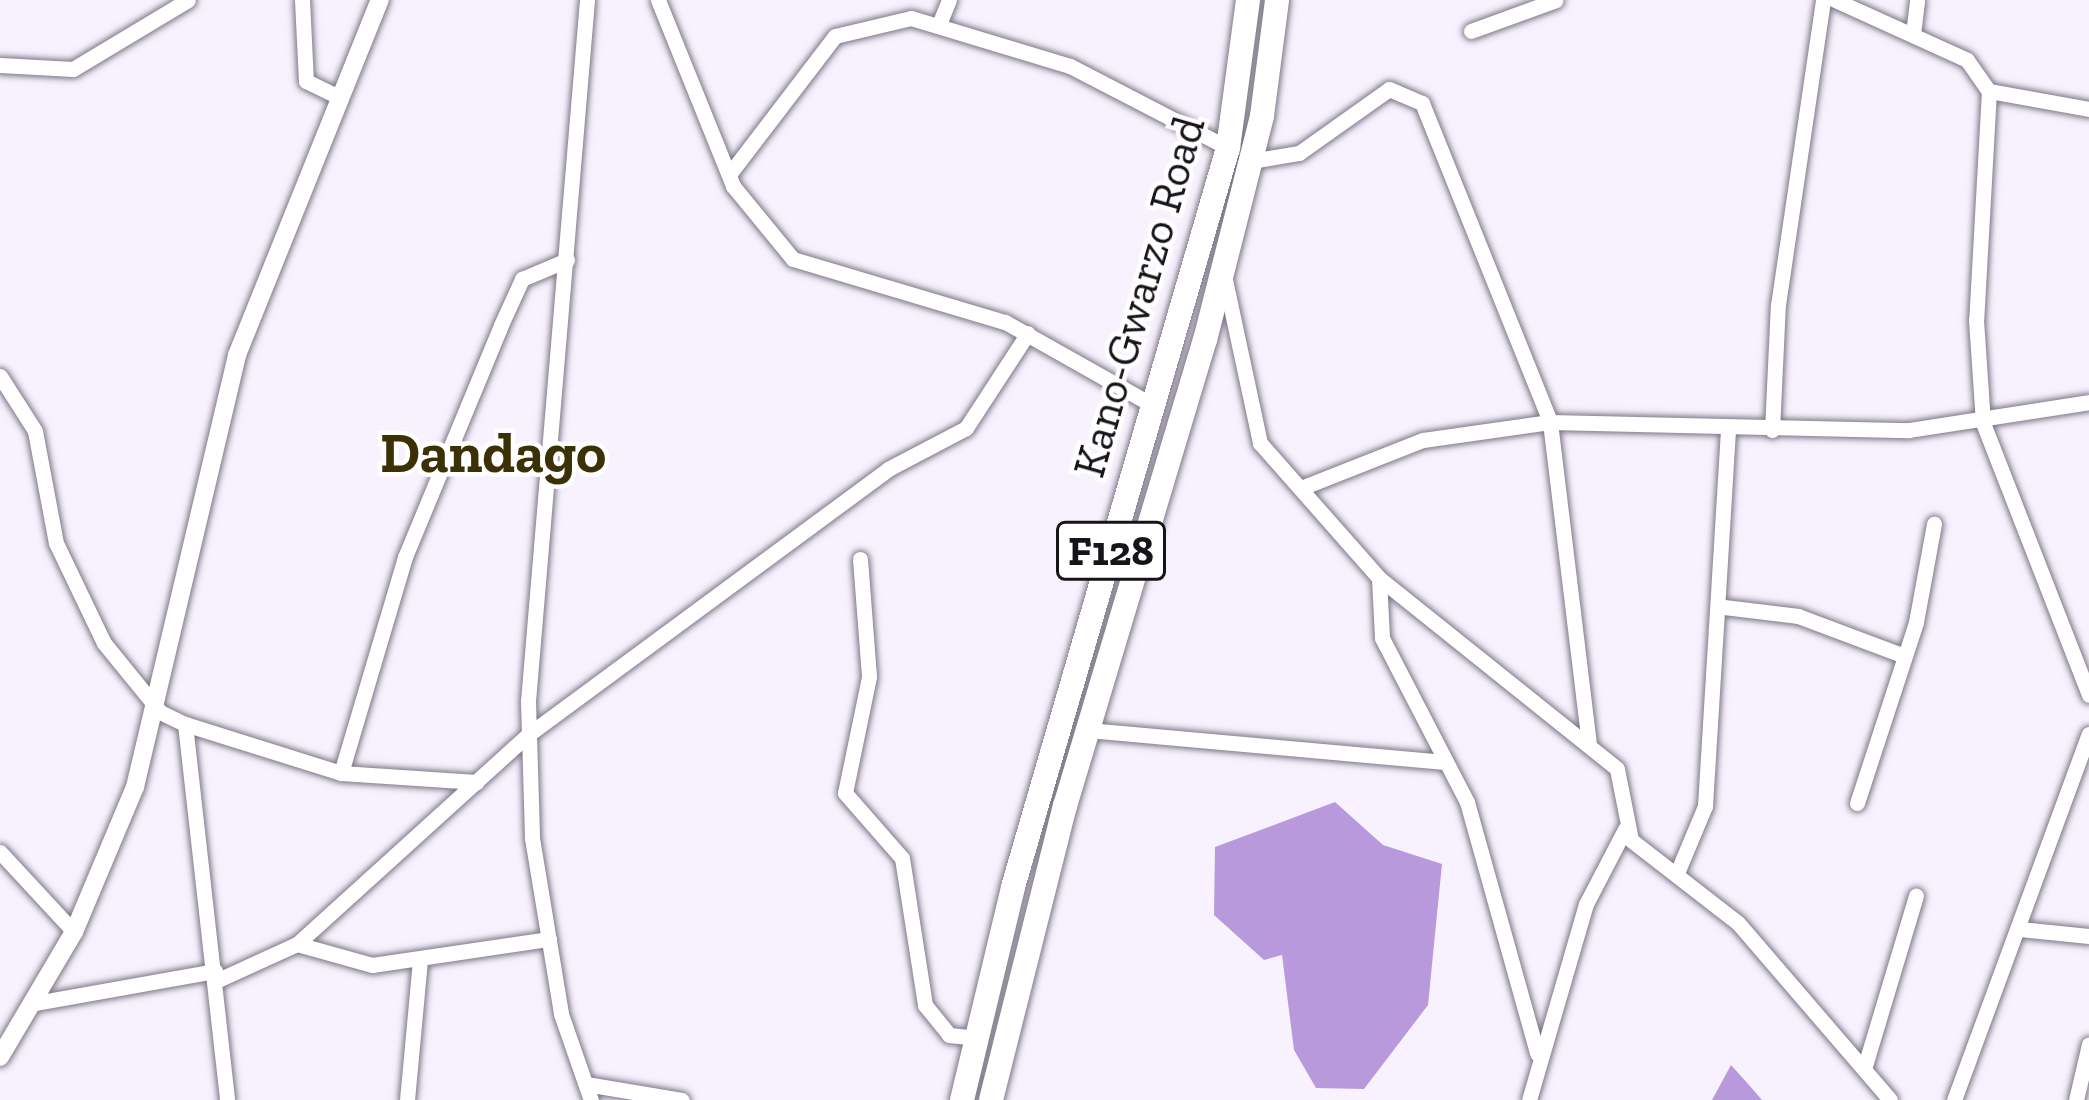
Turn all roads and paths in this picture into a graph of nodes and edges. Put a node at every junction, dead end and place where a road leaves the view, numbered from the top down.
1 (188, 0) edge
2 (302, 0) edge
3 (380, 0) edge
4 (587, 0) edge
5 (658, 0) edge
6 (949, 0) edge
7 (1248, 0) edge
8 (1276, 0) edge
9 (1556, 0) edge
10 (1823, 0) edge
11 (1834, 0) edge
12 (1917, 0) edge
13 (940, 22) junction
14 (1471, 31) dead end
15 (1913, 34) junction
16 (0, 65) edge
17 (1988, 91) junction
18 (335, 95) junction
19 (2089, 109) edge
20 (1228, 148) junction
21 (1251, 161) junction
22 (730, 172) junction
23 (566, 260) junction
24 (1221, 267) junction
25 (1183, 306) junction
26 (1211, 313) junction
27 (1028, 333) junction
28 (0, 376) edge
29 (2089, 402) edge
30 (1154, 406) junction
31 (1550, 422) junction
32 (1983, 423) junction
33 (1772, 430) junction
34 (1728, 431) junction
35 (1306, 486) junction
36 (1934, 524) dead end
37 (860, 559) dead end
38 (1379, 578) junction
39 (1724, 607) junction
40 (1903, 655) junction
41 (2089, 695) edge
42 (160, 712) junction
43 (185, 724) junction
44 (1087, 730) junction
45 (529, 734) junction
46 (2089, 734) edge
47 (1588, 742) junction
48 (1446, 762) junction
49 (341, 773) junction
50 (478, 782) junction
51 (1857, 803) dead end
52 (1625, 829) junction
53 (0, 852) edge
54 (1676, 873) junction
55 (1916, 896) dead end
56 (2020, 928) junction
57 (74, 932) junction
58 (2089, 936) edge
59 (548, 939) junction
60 (297, 944) junction
61 (420, 961) junction
62 (216, 975) junction
63 (35, 1003) junction
64 (976, 1038) junction
65 (2089, 1044) edge
66 (1537, 1053) junction
67 (0, 1058) edge
68 (1864, 1069) junction
69 (588, 1092) edge
70 (226, 1100) edge
71 (407, 1100) edge
72 (682, 1100) edge
73 (962, 1100) edge
74 (991, 1100) edge
75 (1529, 1100) edge
76 (1890, 1100) edge
77 (1954, 1100) edge
78 (2075, 1100) edge

1 - 16 street
2 - 18 street
3 - 18 street
4 - 23 street
5 - 22 street
6 - 13 street
7 - 20 main road, Kano-Gwarzo Road / F128
8 - 21 main road, Kano-Gwarzo Road / F128
9 - 14 street
10 - 33 street
11 - 15 street
12 - 15 street
13 - 20 street
13 - 22 street
15 - 17 street
17 - 19 street
17 - 32 street
18 - 42 street
20 - 25 main road, Kano-Gwarzo Road / F128
21 - 24 main road, Kano-Gwarzo Road / F128
21 - 31 street
22 - 27 street
23 - 45 street
23 - 49 street
24 - 26 main road, Kano-Gwarzo Road / F128
24 - 35 street
25 - 26 main road
25 - 30 main road, Kano-Gwarzo Road / F128
26 - 44 main road, Kano-Gwarzo Road / F128
27 - 30 street
27 - 45 street
28 - 42 street
29 - 32 street
30 - 64 main road, Kano-Gwarzo Road / F128
31 - 34 street
31 - 35 street
31 - 47 street
32 - 33 street
32 - 41 street
33 - 34 street
34 - 39 street
35 - 38 street
36 - 40 street
37 - 64 street
38 - 47 street
38 - 48 street
39 - 40 street
39 - 54 street
40 - 51 street
42 - 43 street
42 - 57 street
43 - 49 street
43 - 62 street
44 - 48 street
44 - 74 main road, Kano-Gwarzo Road / F128
45 - 50 street
45 - 59 street
46 - 56 street
47 - 52 street
48 - 66 street
49 - 50 street
50 - 60 street
52 - 54 street
52 - 66 street
53 - 57 street
54 - 68 street
55 - 68 street
56 - 58 street
56 - 77 street
57 - 63 street
59 - 61 street
59 - 69 street
60 - 61 street
60 - 62 street
61 - 71 street
62 - 63 street
62 - 70 street
63 - 67 street
64 - 73 main road, Kano-Gwarzo Road / F128
65 - 78 street
66 - 75 street
68 - 76 street
69 - 72 street

